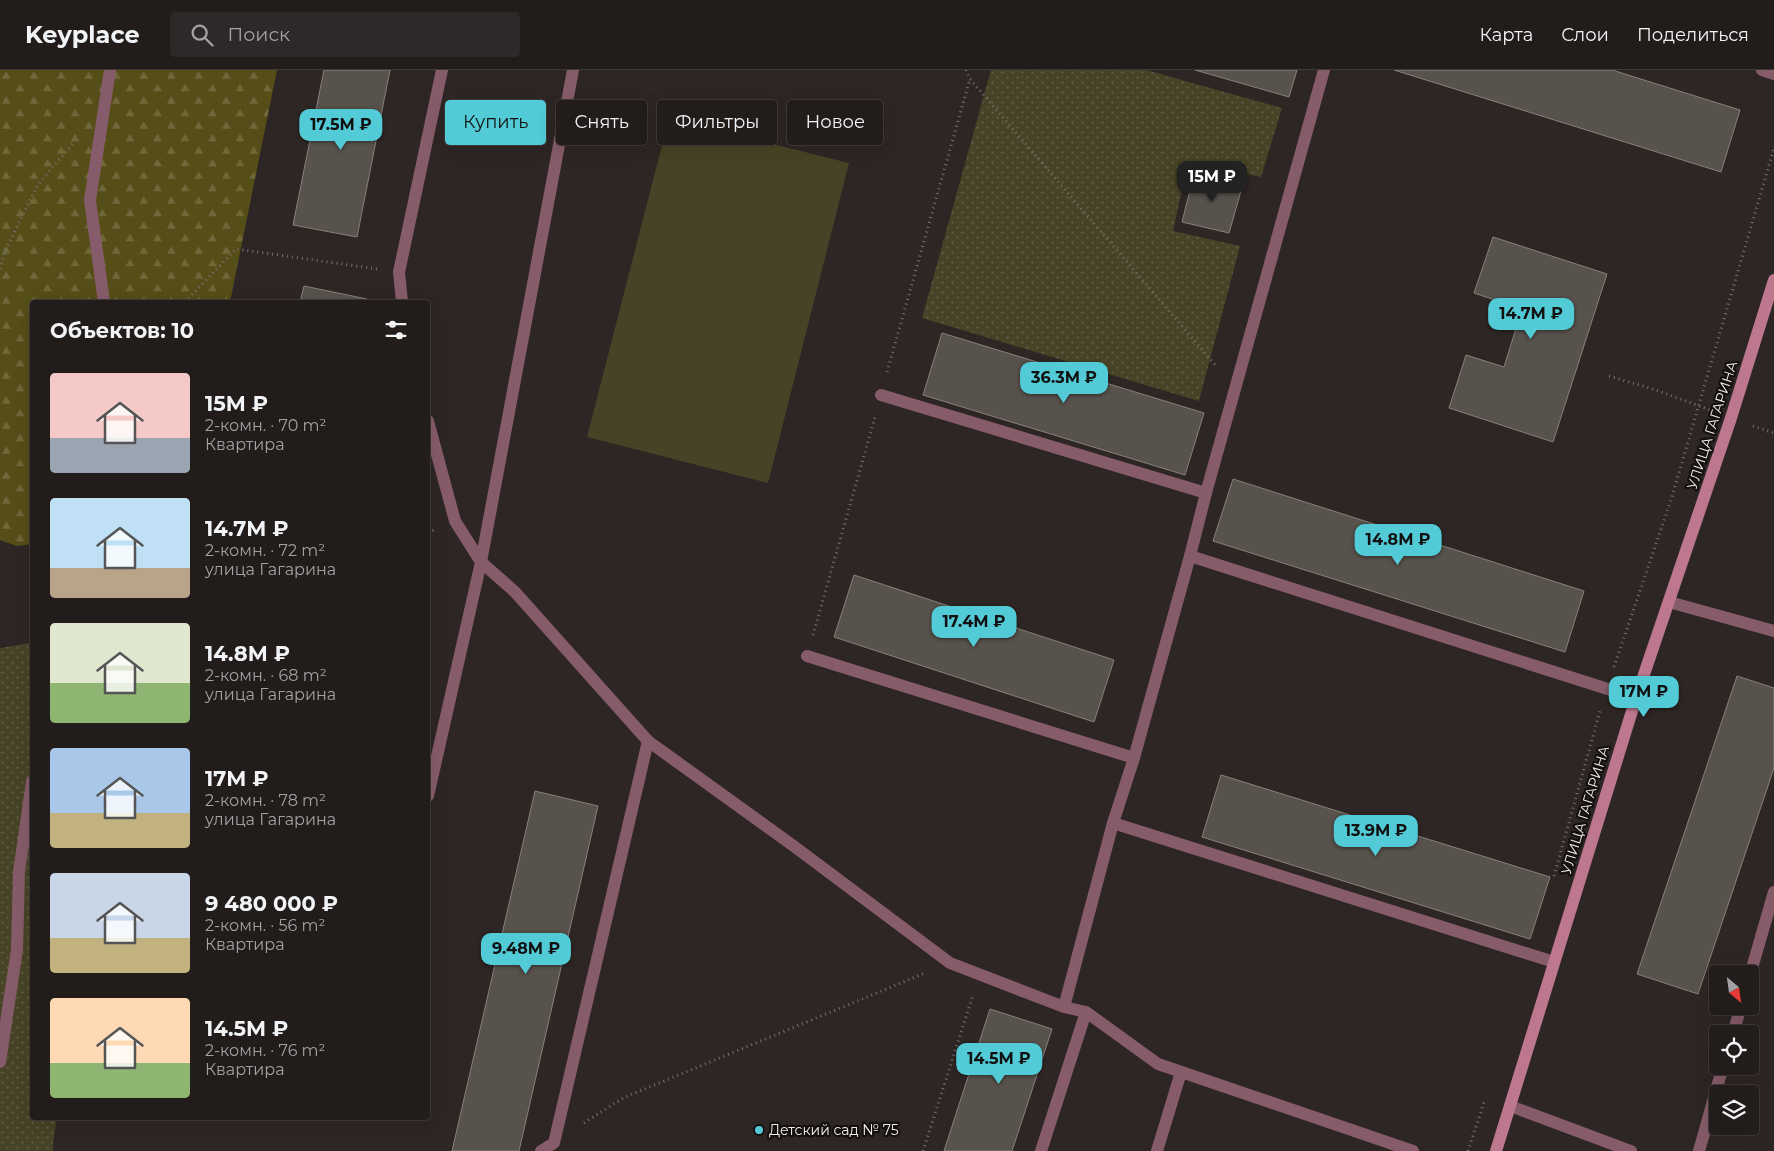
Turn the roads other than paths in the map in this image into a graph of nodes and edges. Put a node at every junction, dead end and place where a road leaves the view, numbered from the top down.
1 (110, 70) edge
2 (442, 70) edge
3 (573, 70) edge
4 (1324, 70) edge
5 (1762, 70) edge
6 (1774, 74) edge
7 (1774, 280) edge
8 (104, 300) edge
9 (402, 300) edge
10 (881, 395) road end
11 (430, 428) edge
12 (1206, 493) junction
13 (1190, 556) junction
14 (481, 562) junction
15 (1669, 602) junction
16 (1774, 631) edge
17 (807, 656) road end
18 (1636, 698) junction
19 (648, 741) junction
20 (1134, 758) junction
21 (430, 787) edge
22 (30, 795) edge
23 (1114, 823) junction
24 (1774, 892) edge
25 (1554, 962) junction
26 (1753, 965) edge
27 (1064, 1007) junction
28 (1086, 1012) junction
29 (0, 1062) edge
30 (1181, 1072) junction
31 (1720, 1075) edge
32 (1510, 1106) junction
33 (541, 1151) edge
34 (1041, 1151) edge
35 (1157, 1151) edge
36 (1413, 1151) edge
37 (1496, 1151) edge
38 (1631, 1151) edge
39 (1699, 1151) edge

1 - 8 street
2 - 9 street
3 - 14 street
4 - 12 street
5 - 6 street
7 - 15 main road, УЛИЦА ГАГАРИНА
10 - 12 street
11 - 14 street
12 - 13 street
13 - 18 street
13 - 20 street
14 - 19 street
14 - 21 street
15 - 16 street
15 - 18 main road, УЛИЦА ГАГАРИНА
17 - 20 street
18 - 25 main road, УЛИЦА ГАГАРИНА
19 - 27 street
19 - 33 street
20 - 23 street
22 - 29 street
23 - 25 street
23 - 27 street
24 - 26 street
25 - 32 main road, УЛИЦА ГАГАРИНА
27 - 28 street
28 - 30 street
28 - 34 street
30 - 35 street
30 - 36 street
31 - 39 street
32 - 37 main road, УЛИЦА ГАГАРИНА
32 - 38 street

